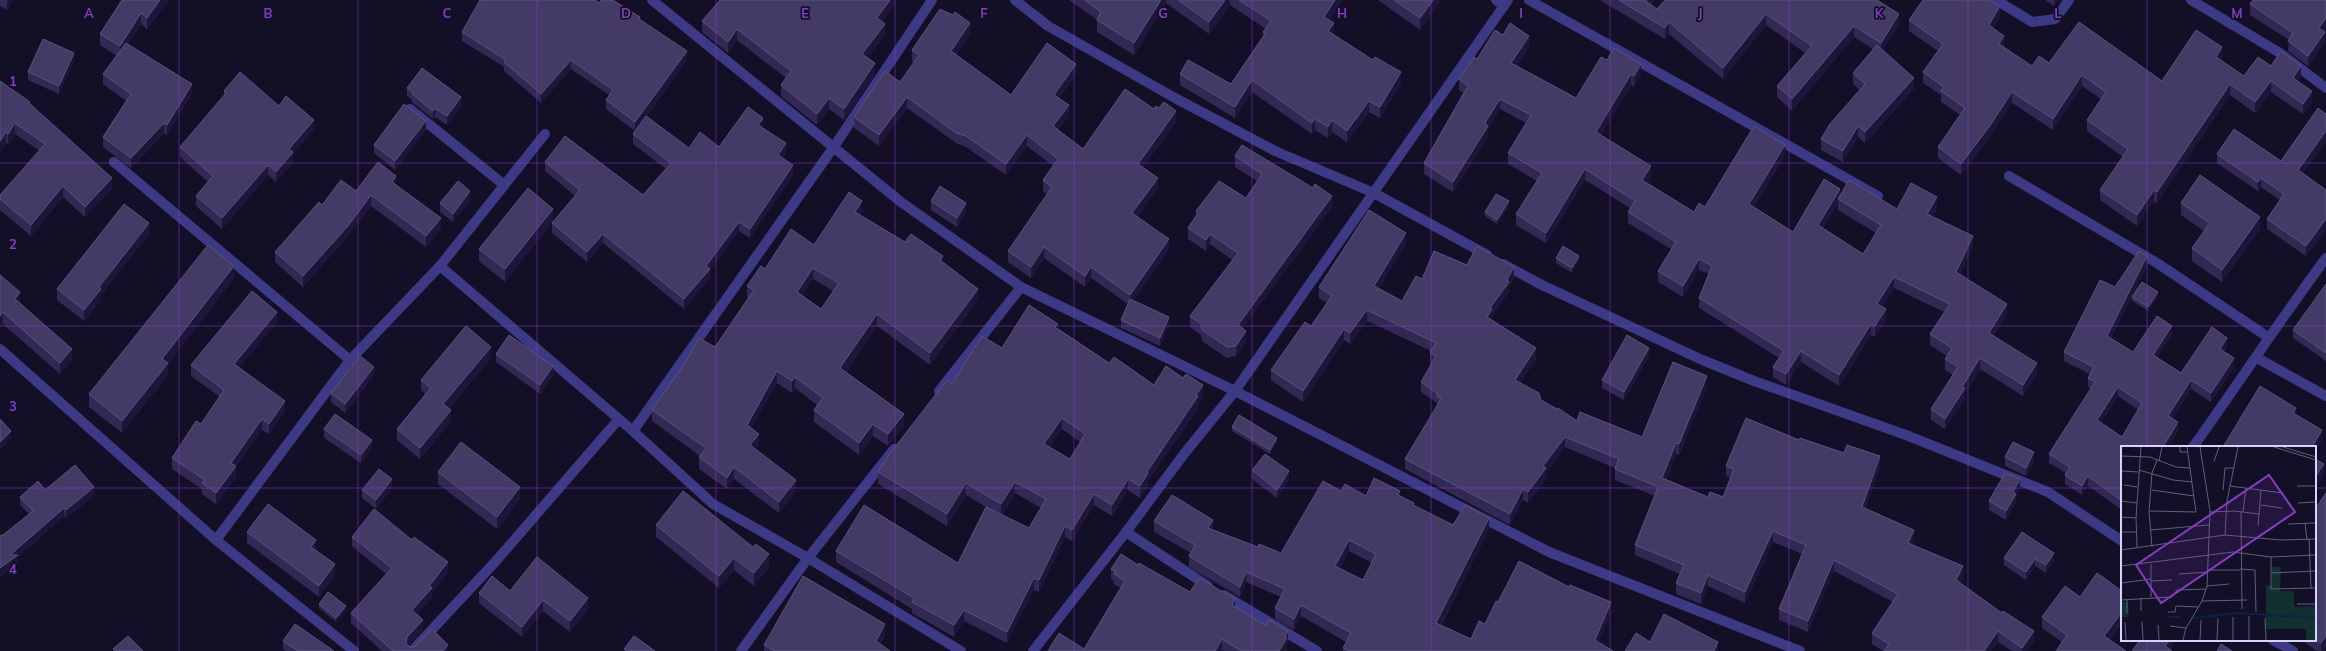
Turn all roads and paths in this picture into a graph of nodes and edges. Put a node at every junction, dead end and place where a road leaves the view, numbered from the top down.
1 (652, 0) edge
2 (932, 0) edge
3 (1015, 0) edge
4 (1529, 0) edge
5 (1996, 0) edge
6 (2069, 0) edge
7 (2191, 0) edge
8 (1503, 2) edge
9 (2326, 88) edge
10 (404, 104) edge
11 (545, 134) dead end
12 (833, 148) junction
13 (114, 162) dead end
14 (2009, 176) dead end
15 (504, 184) junction
16 (1374, 193) junction
17 (1878, 196) edge
18 (2326, 258) edge
19 (440, 266) junction
20 (1021, 287) junction
21 (2268, 337) junction
22 (0, 349) edge
23 (2257, 358) junction
24 (350, 360) junction
25 (1235, 391) junction
26 (2326, 396) edge
27 (934, 398) edge
28 (618, 420) junction
29 (633, 431) junction
30 (900, 441) edge
31 (2194, 446) edge
32 (1126, 532) junction
33 (2121, 539) edge
34 (216, 540) junction
35 (808, 558) junction
36 (2275, 641) edge
37 (354, 651) edge
38 (412, 651) edge
39 (741, 651) edge
40 (961, 651) edge
41 (1034, 651) edge
42 (1317, 651) edge
43 (1800, 651) edge
44 (2294, 651) edge

1 - 12 street
2 - 12 street
3 - 16 street
4 - 17 street
5 - 6 street
7 - 9 street
8 - 16 street
10 - 15 street
11 - 15 street
12 - 20 street
12 - 29 street
13 - 24 street
14 - 21 street
15 - 19 street
16 - 25 street
16 - 33 street
18 - 21 street
19 - 24 street
19 - 28 street
20 - 25 street
20 - 27 street
21 - 23 street
22 - 34 street
23 - 26 street
23 - 31 street
24 - 34 street
25 - 32 street
25 - 43 street
28 - 29 street
28 - 38 street
29 - 35 street
30 - 35 street
32 - 41 street
32 - 42 street
34 - 37 street
35 - 39 street
35 - 40 street
36 - 44 street

